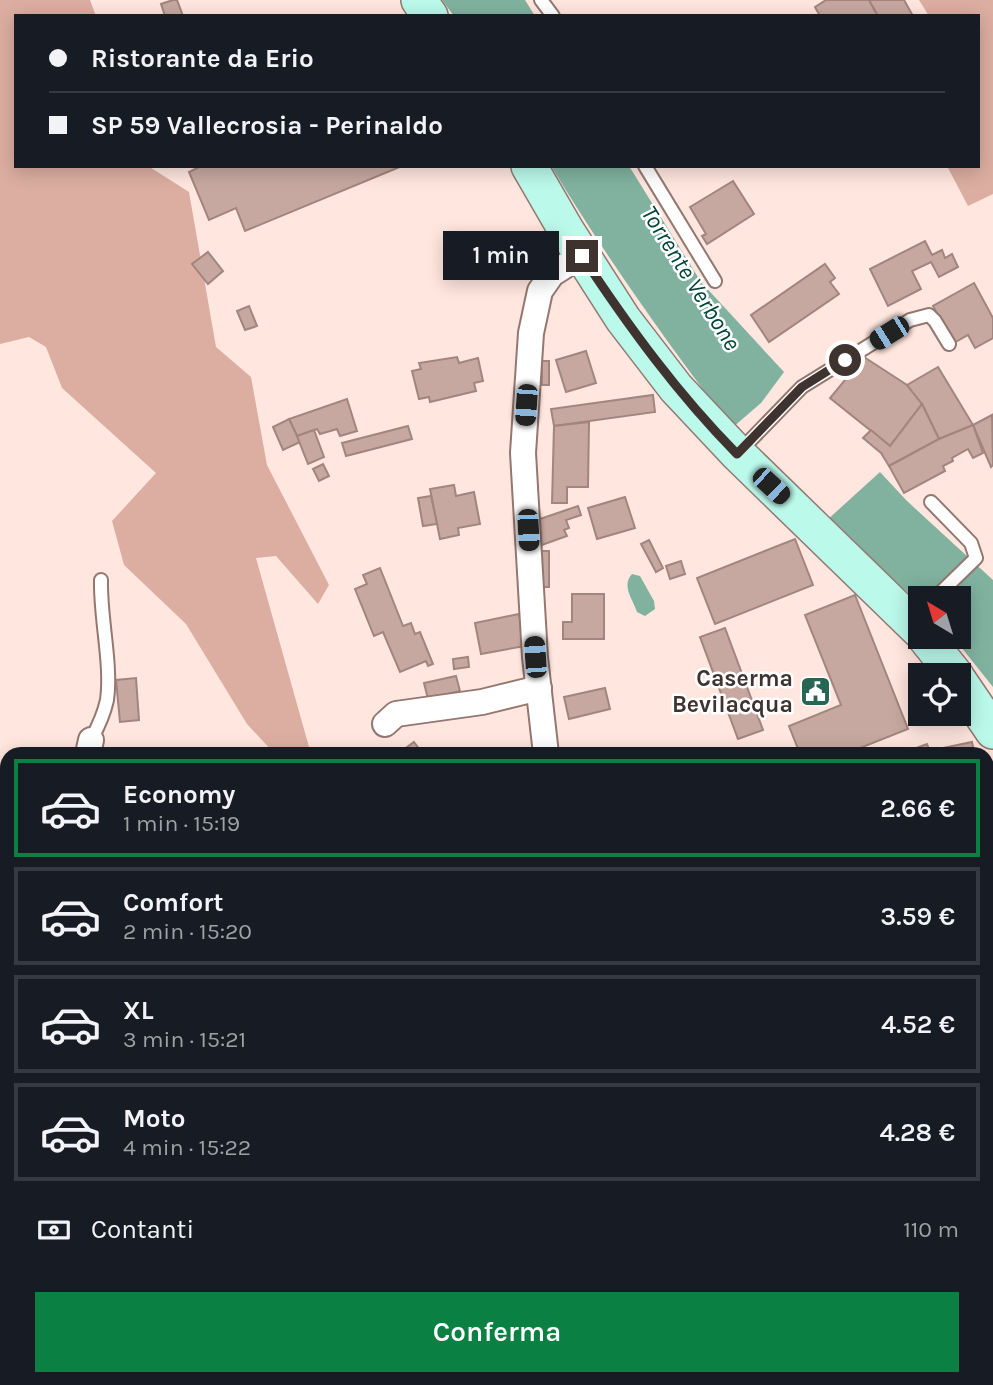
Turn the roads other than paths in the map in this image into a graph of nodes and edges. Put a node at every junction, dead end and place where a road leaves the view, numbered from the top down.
1 (530, 168) edge
2 (646, 168) edge
3 (582, 256) junction
4 (715, 281) dead end
5 (949, 344) dead end
6 (737, 454) junction
7 (931, 502) dead end
8 (101, 580) dead end
9 (952, 586) edge
10 (908, 607) edge
11 (539, 688) junction
12 (971, 699) edge
13 (385, 724) dead end
14 (993, 732) edge
15 (90, 747) edge
16 (545, 747) edge

1 - 3 main road
2 - 4 lane
3 - 6 main road
3 - 11 street
5 - 6 lane
6 - 10 main road
7 - 9 lane
8 - 15 lane
11 - 13 street
11 - 16 street
12 - 14 main road

